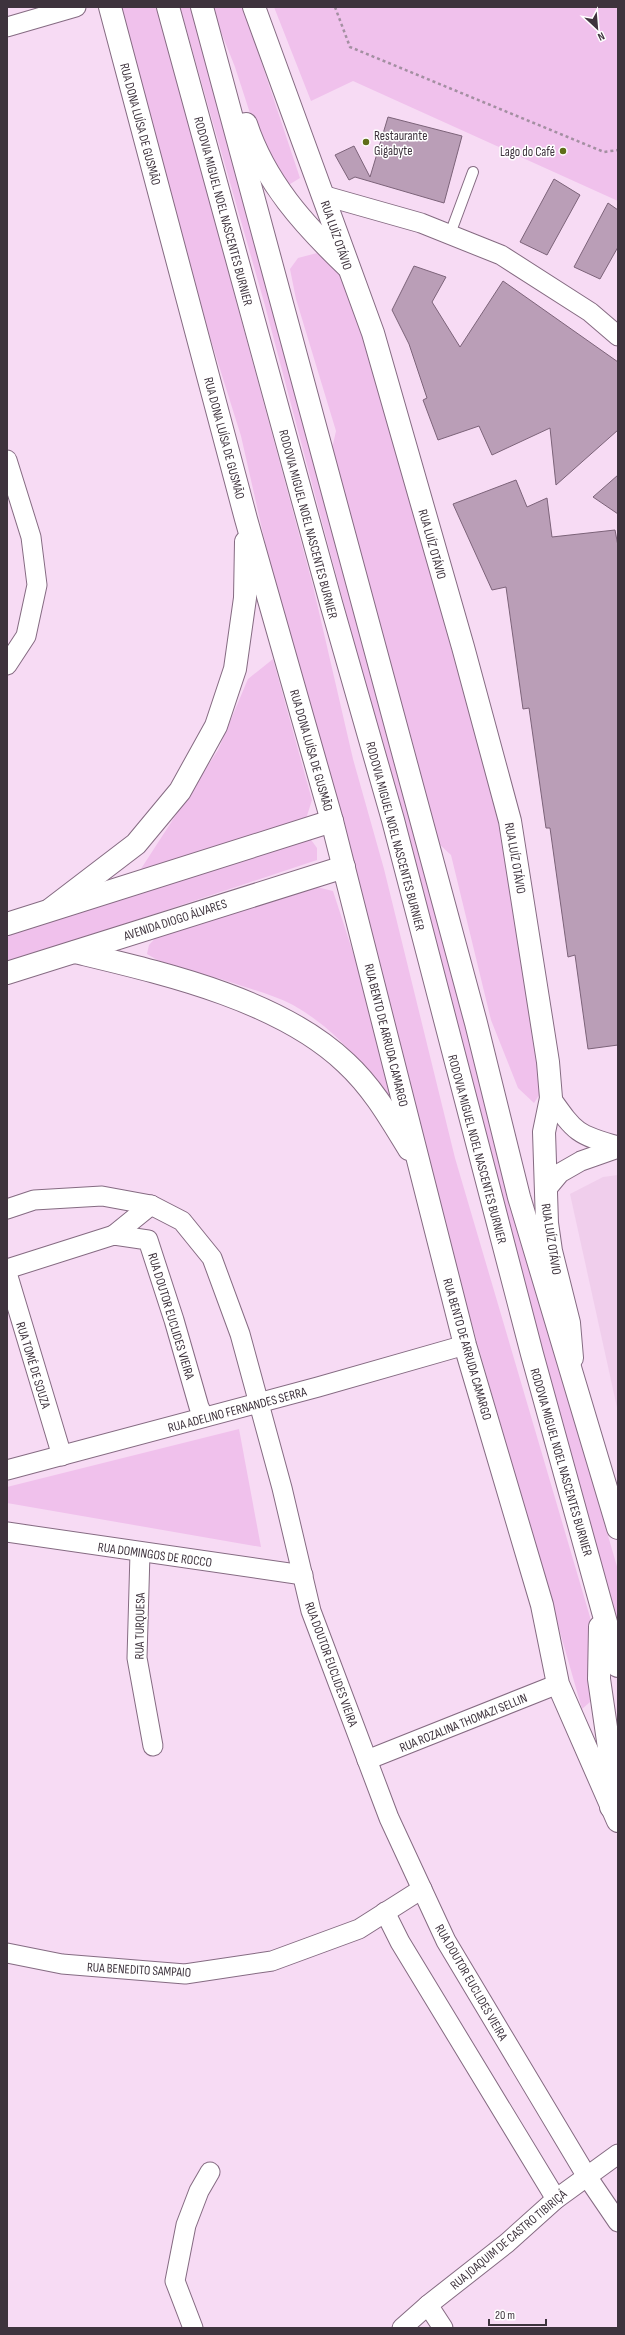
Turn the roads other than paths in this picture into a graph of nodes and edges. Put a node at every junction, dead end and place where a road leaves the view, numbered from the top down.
1 (76, 7) edge
2 (110, 7) edge
3 (168, 7) edge
4 (202, 7) edge
5 (254, 7) edge
6 (7, 27) edge
7 (219, 66) junction
8 (473, 172) dead end
9 (322, 195) junction
10 (450, 234) junction
11 (347, 266) junction
12 (618, 336) edge
13 (7, 460) edge
14 (10, 488) edge
15 (246, 519) junction
16 (7, 666) edge
17 (332, 821) junction
18 (344, 867) junction
19 (51, 909) junction
20 (7, 924) edge
21 (74, 952) junction
22 (7, 973) edge
23 (551, 1098) junction
24 (618, 1147) edge
25 (419, 1167) junction
26 (545, 1191) junction
27 (151, 1205) junction
28 (7, 1209) edge
29 (114, 1235) junction
30 (7, 1269) edge
31 (7, 1273) edge
32 (465, 1344) junction
33 (574, 1379) junction
34 (259, 1403) junction
35 (204, 1417) junction
36 (62, 1456) junction
37 (7, 1470) edge
38 (618, 1528) edge
39 (7, 1532) edge
40 (140, 1553) junction
41 (303, 1575) junction
42 (601, 1600) junction
43 (618, 1666) edge
44 (558, 1684) junction
45 (153, 1746) dead end
46 (367, 1760) junction
47 (614, 1814) edge
48 (422, 1889) junction
49 (385, 1912) junction
50 (7, 1953) edge
51 (618, 2154) edge
52 (210, 2172) dead end
53 (586, 2175) junction
54 (556, 2199) junction
55 (618, 2222) edge
56 (428, 2305) junction
57 (193, 2328) edge
58 (402, 2328) edge
59 (443, 2328) edge

1 - 6 street
2 - 15 main road, RUA DONA LUÍSA DE GUSMÃO
3 - 42 main road, RODOVIA MIGUEL NOEL NASCENTES BURNIER
4 - 7 main road, RODOVIA MIGUEL NOEL NASCENTES BURNIER
5 - 9 main road, RUA LUÍZ OTÁVIO
7 - 11 main road
7 - 33 main road, RODOVIA MIGUEL NOEL NASCENTES BURNIER
8 - 10 lane
9 - 10 street
9 - 11 main road, RUA LUÍZ OTÁVIO
10 - 12 street
11 - 23 main road, RUA LUÍZ OTÁVIO
13 - 14 street
14 - 16 street
15 - 17 main road, RUA DONA LUÍSA DE GUSMÃO
15 - 19 main road
17 - 18 main road, RUA DONA LUÍSA DE GUSMÃO
17 - 19 main road
18 - 21 main road, AVENIDA DIOGO ÁLVARES
18 - 25 main road, RUA BENTO DE ARRUDA CAMARGO
19 - 20 main road
21 - 22 main road, AVENIDA DIOGO ÁLVARES
21 - 25 main road
23 - 24 street
23 - 26 main road, RUA LUÍZ OTÁVIO
24 - 26 street
25 - 32 main road, RUA BENTO DE ARRUDA CAMARGO
26 - 33 main road, RUA LUÍZ OTÁVIO
27 - 28 street, RUA DOUTOR EUCLIDES VIEIRA
27 - 29 street
27 - 34 street, RUA DOUTOR EUCLIDES VIEIRA
29 - 30 street, RUA DOUTOR EUCLIDES VIEIRA
29 - 35 street, RUA DOUTOR EUCLIDES VIEIRA
31 - 36 street, RUA TOMÉ DE SOUZA
32 - 34 street, RUA ADELINO FERNANDES SERRA
32 - 44 main road, RUA BENTO DE ARRUDA CAMARGO
33 - 38 main road, RODOVIA MIGUEL NOEL NASCENTES BURNIER
34 - 35 street, RUA ADELINO FERNANDES SERRA
34 - 41 street, RUA DOUTOR EUCLIDES VIEIRA
35 - 36 street, RUA ADELINO FERNANDES SERRA
36 - 37 street, RUA ADELINO FERNANDES SERRA
39 - 40 street, RUA DOMINGOS DE ROCCO
40 - 41 street, RUA DOMINGOS DE ROCCO
40 - 45 street, RUA TURQUESA
41 - 46 street, RUA DOUTOR EUCLIDES VIEIRA
42 - 43 main road, RODOVIA MIGUEL NOEL NASCENTES BURNIER
42 - 47 main road
44 - 46 street, RUA ROZALINA THOMAZI SELLIN
44 - 47 main road, RUA BENTO DE ARRUDA CAMARGO
46 - 48 street, RUA DOUTOR EUCLIDES VIEIRA
48 - 49 street, RUA BENEDITO SAMPAIO
48 - 53 street, RUA DOUTOR EUCLIDES VIEIRA
49 - 50 street, RUA BENEDITO SAMPAIO
49 - 54 street
51 - 53 street, RUA JOAQUIM DE CASTRO TIBIRIÇÁ
52 - 57 street
53 - 54 street, RUA JOAQUIM DE CASTRO TIBIRIÇÁ
53 - 55 street, RUA DOUTOR EUCLIDES VIEIRA
54 - 56 street, RUA JOAQUIM DE CASTRO TIBIRIÇÁ
56 - 58 street, RUA JOAQUIM DE CASTRO TIBIRIÇÁ
56 - 59 street

